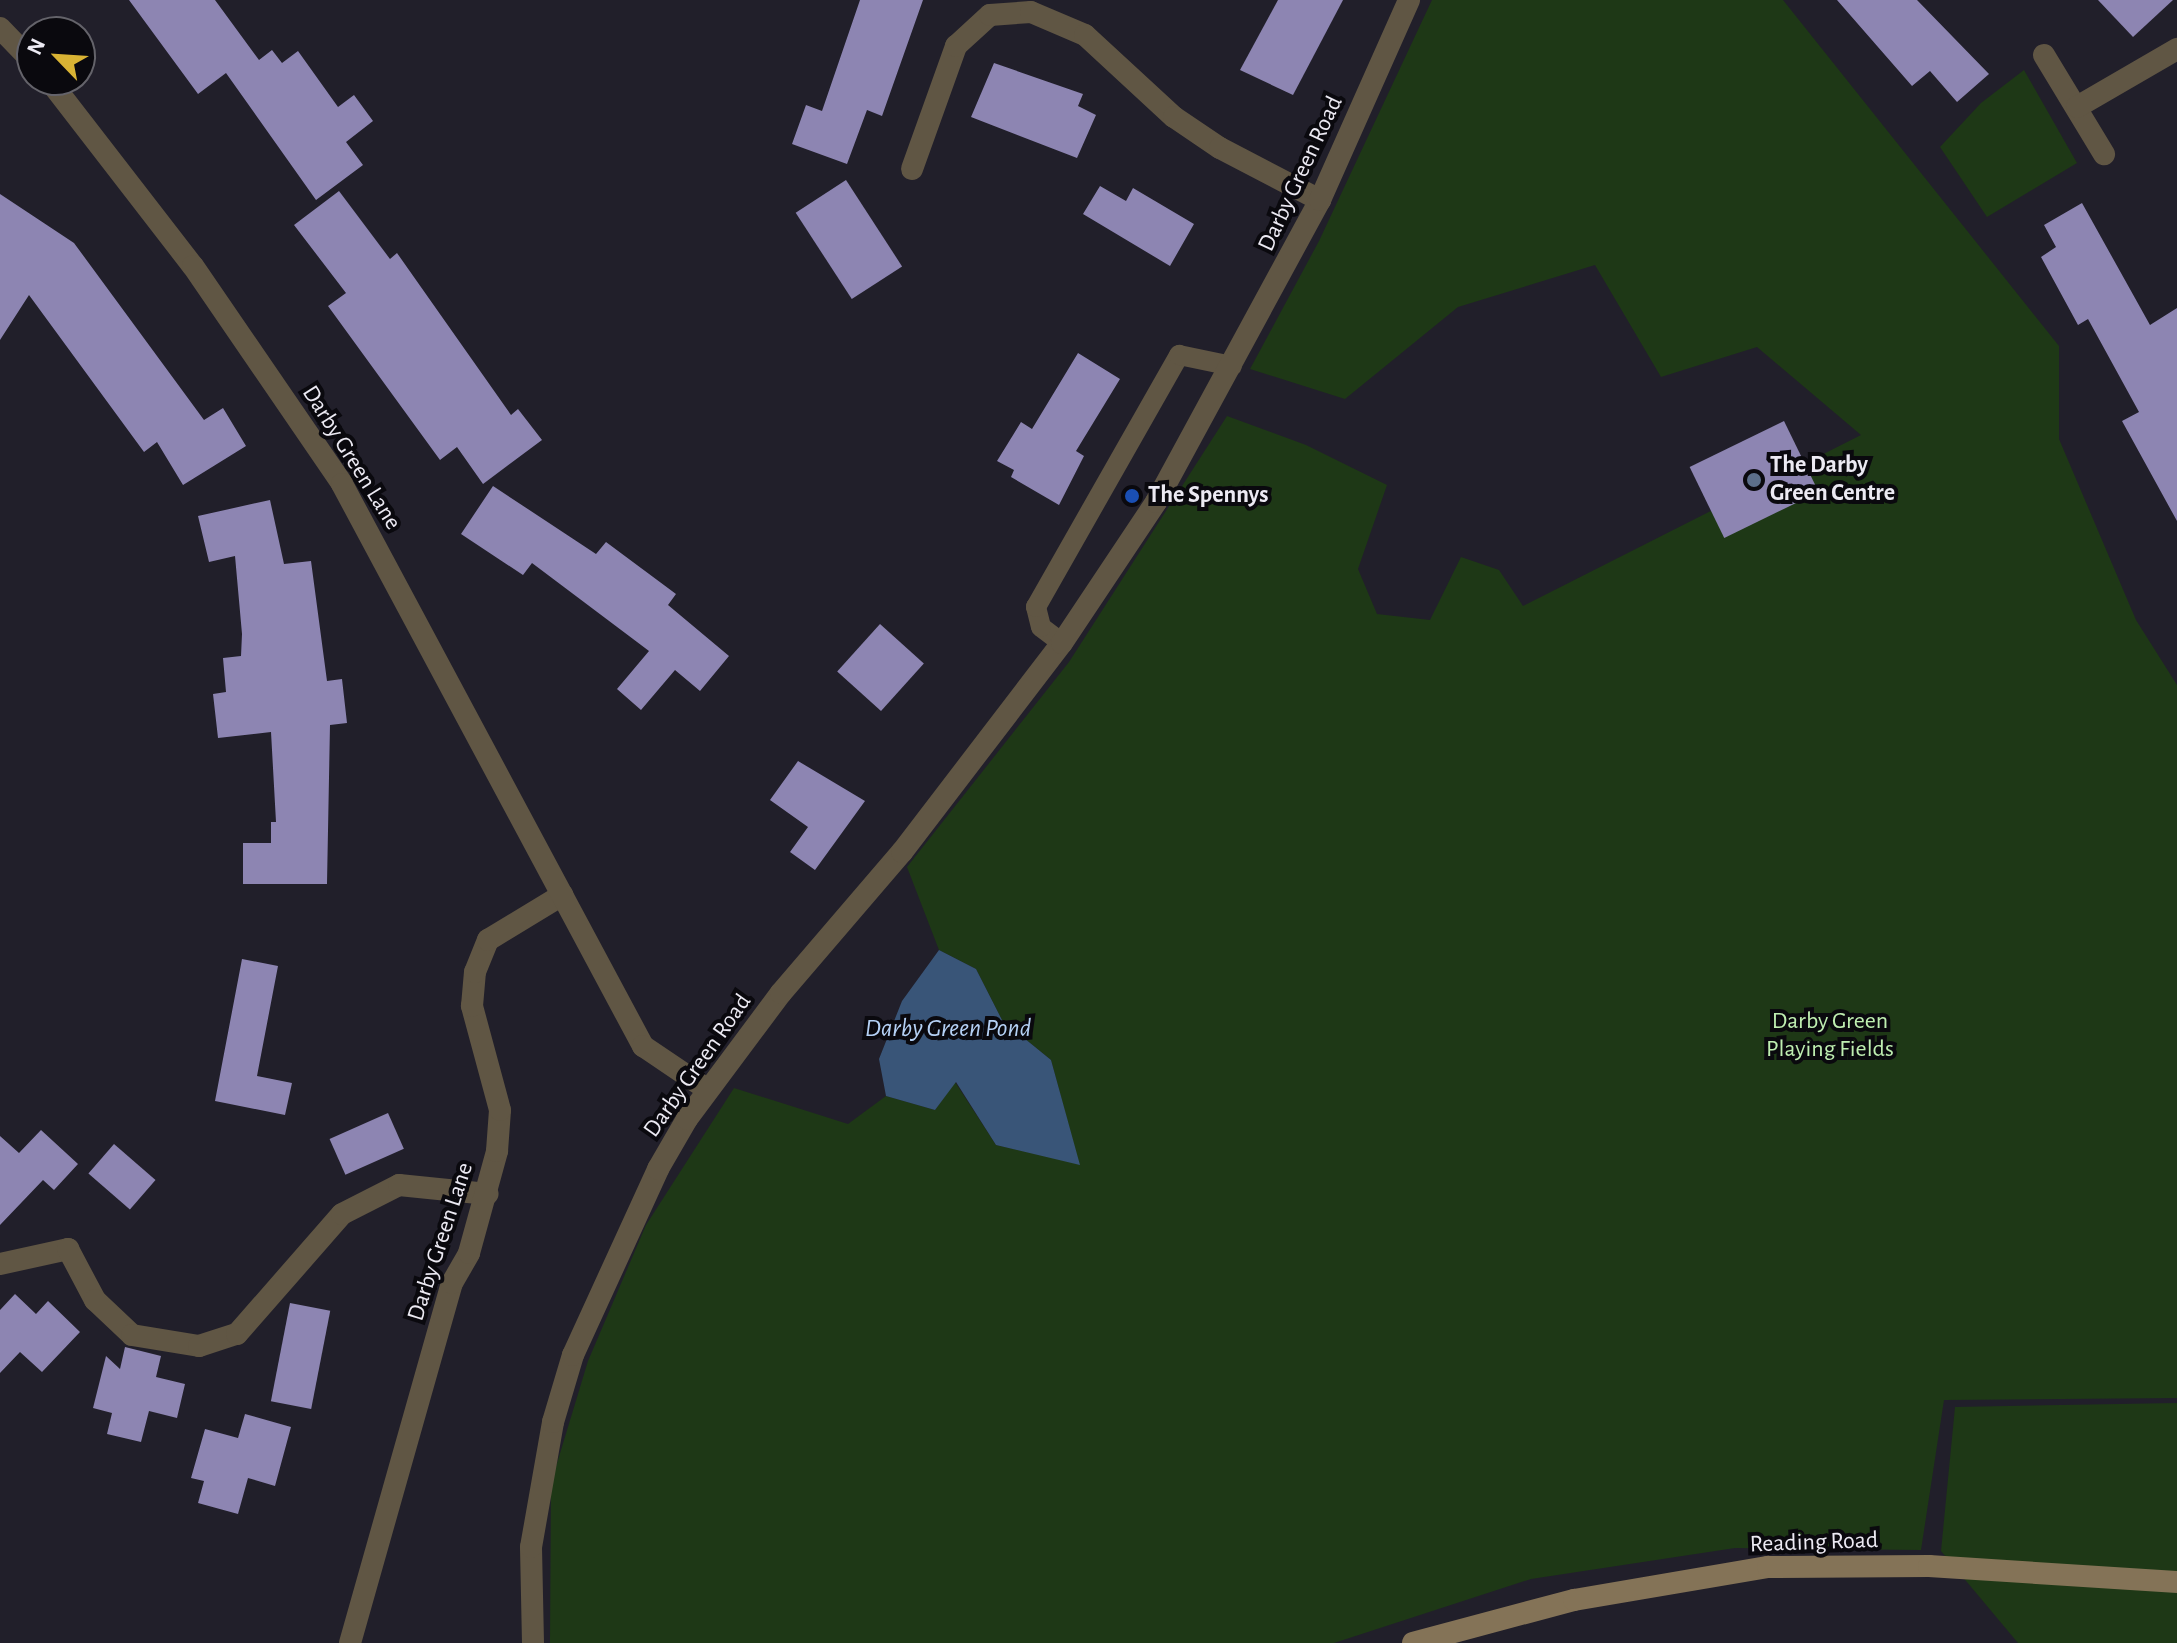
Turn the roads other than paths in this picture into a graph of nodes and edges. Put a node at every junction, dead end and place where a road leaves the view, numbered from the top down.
1 (1409, 0) edge
2 (0, 28) edge
3 (16, 44) edge
4 (2177, 49) edge
5 (2044, 55) dead end
6 (61, 96) edge
7 (2077, 107) junction
8 (2104, 154) dead end
9 (912, 169) dead end
10 (1320, 200) junction
11 (1232, 366) junction
12 (1062, 643) junction
13 (562, 895) junction
14 (708, 1090) junction
15 (488, 1194) junction
16 (0, 1264) edge
17 (2177, 1582) edge
18 (350, 1643) edge
19 (533, 1643) edge
20 (1413, 1643) edge

1 - 10 street, Darby Green Road
2 - 3 street
4 - 7 street
5 - 7 street
6 - 13 street, Darby Green Lane
7 - 8 street
9 - 10 street
10 - 11 street, Darby Green Road
11 - 12 street, Darby Green Road
11 - 12 lane
12 - 14 street, Darby Green Road
13 - 14 street, Darby Green Lane
13 - 15 street, Darby Green Lane
14 - 19 street, Darby Green Road
15 - 16 street
15 - 18 street, Darby Green Lane
17 - 20 main road, Reading Road

